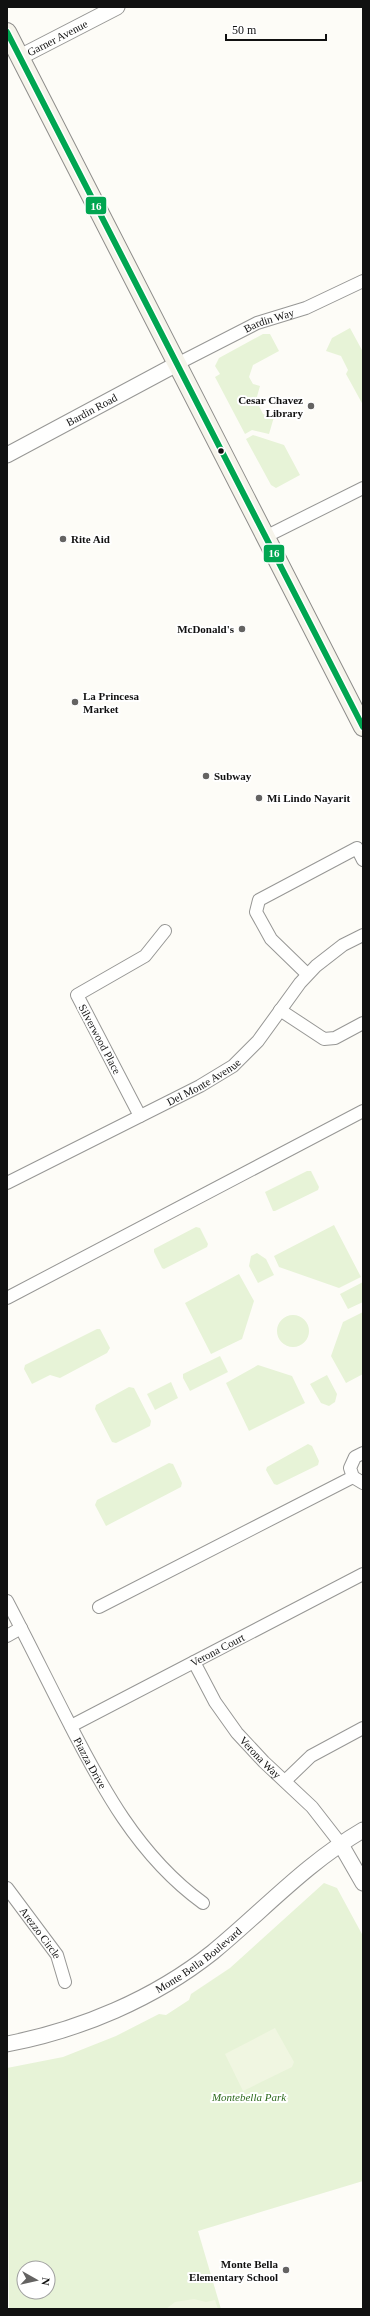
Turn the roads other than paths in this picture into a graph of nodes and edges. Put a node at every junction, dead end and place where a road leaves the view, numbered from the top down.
1 (117, 7) edge
2 (7, 32) edge
3 (20, 56) junction
4 (363, 281) edge
5 (177, 364) junction
6 (7, 455) edge
7 (363, 488) edge
8 (265, 537) junction
9 (363, 727) edge
10 (363, 860) edge
11 (165, 931) dead end
12 (363, 935) edge
13 (307, 974) junction
14 (280, 1010) junction
15 (363, 1023) edge
16 (363, 1111) edge
17 (140, 1116) junction
18 (7, 1183) edge
19 (7, 1298) edge
20 (363, 1453) edge
21 (358, 1480) edge
22 (363, 1574) edge
23 (7, 1601) edge
24 (99, 1607) dead end
25 (21, 1628) junction
26 (7, 1636) edge
27 (194, 1662) junction
28 (71, 1726) junction
29 (363, 1728) edge
30 (285, 1781) junction
31 (363, 1830) edge
32 (340, 1843) junction
33 (363, 1884) edge
34 (7, 1888) edge
35 (203, 1903) dead end
36 (65, 1982) dead end
37 (7, 2044) edge

1 - 3 street, Garner Avenue
2 - 3 main road
3 - 5 main road
4 - 5 street, Bardin Way
5 - 6 street, Bardin Road
5 - 8 main road
7 - 8 street
8 - 9 main road
10 - 13 street
11 - 17 street, Silverwood Place
12 - 13 street, Del Monte Avenue
13 - 14 street, Del Monte Avenue
14 - 15 street
14 - 17 street, Del Monte Avenue
16 - 19 street
17 - 18 street, Del Monte Avenue
20 - 21 street
21 - 24 street
22 - 27 street, Verona Court
23 - 25 street, Piazza Drive
25 - 26 street
25 - 28 street, Piazza Drive
27 - 28 street, Verona Court
27 - 30 street, Verona Way
28 - 35 street, Piazza Drive
29 - 30 street
30 - 32 street, Verona Way
31 - 32 street, Monte Bella Boulevard
32 - 33 street
32 - 37 street, Monte Bella Boulevard
34 - 36 street, Arezzo Circle

